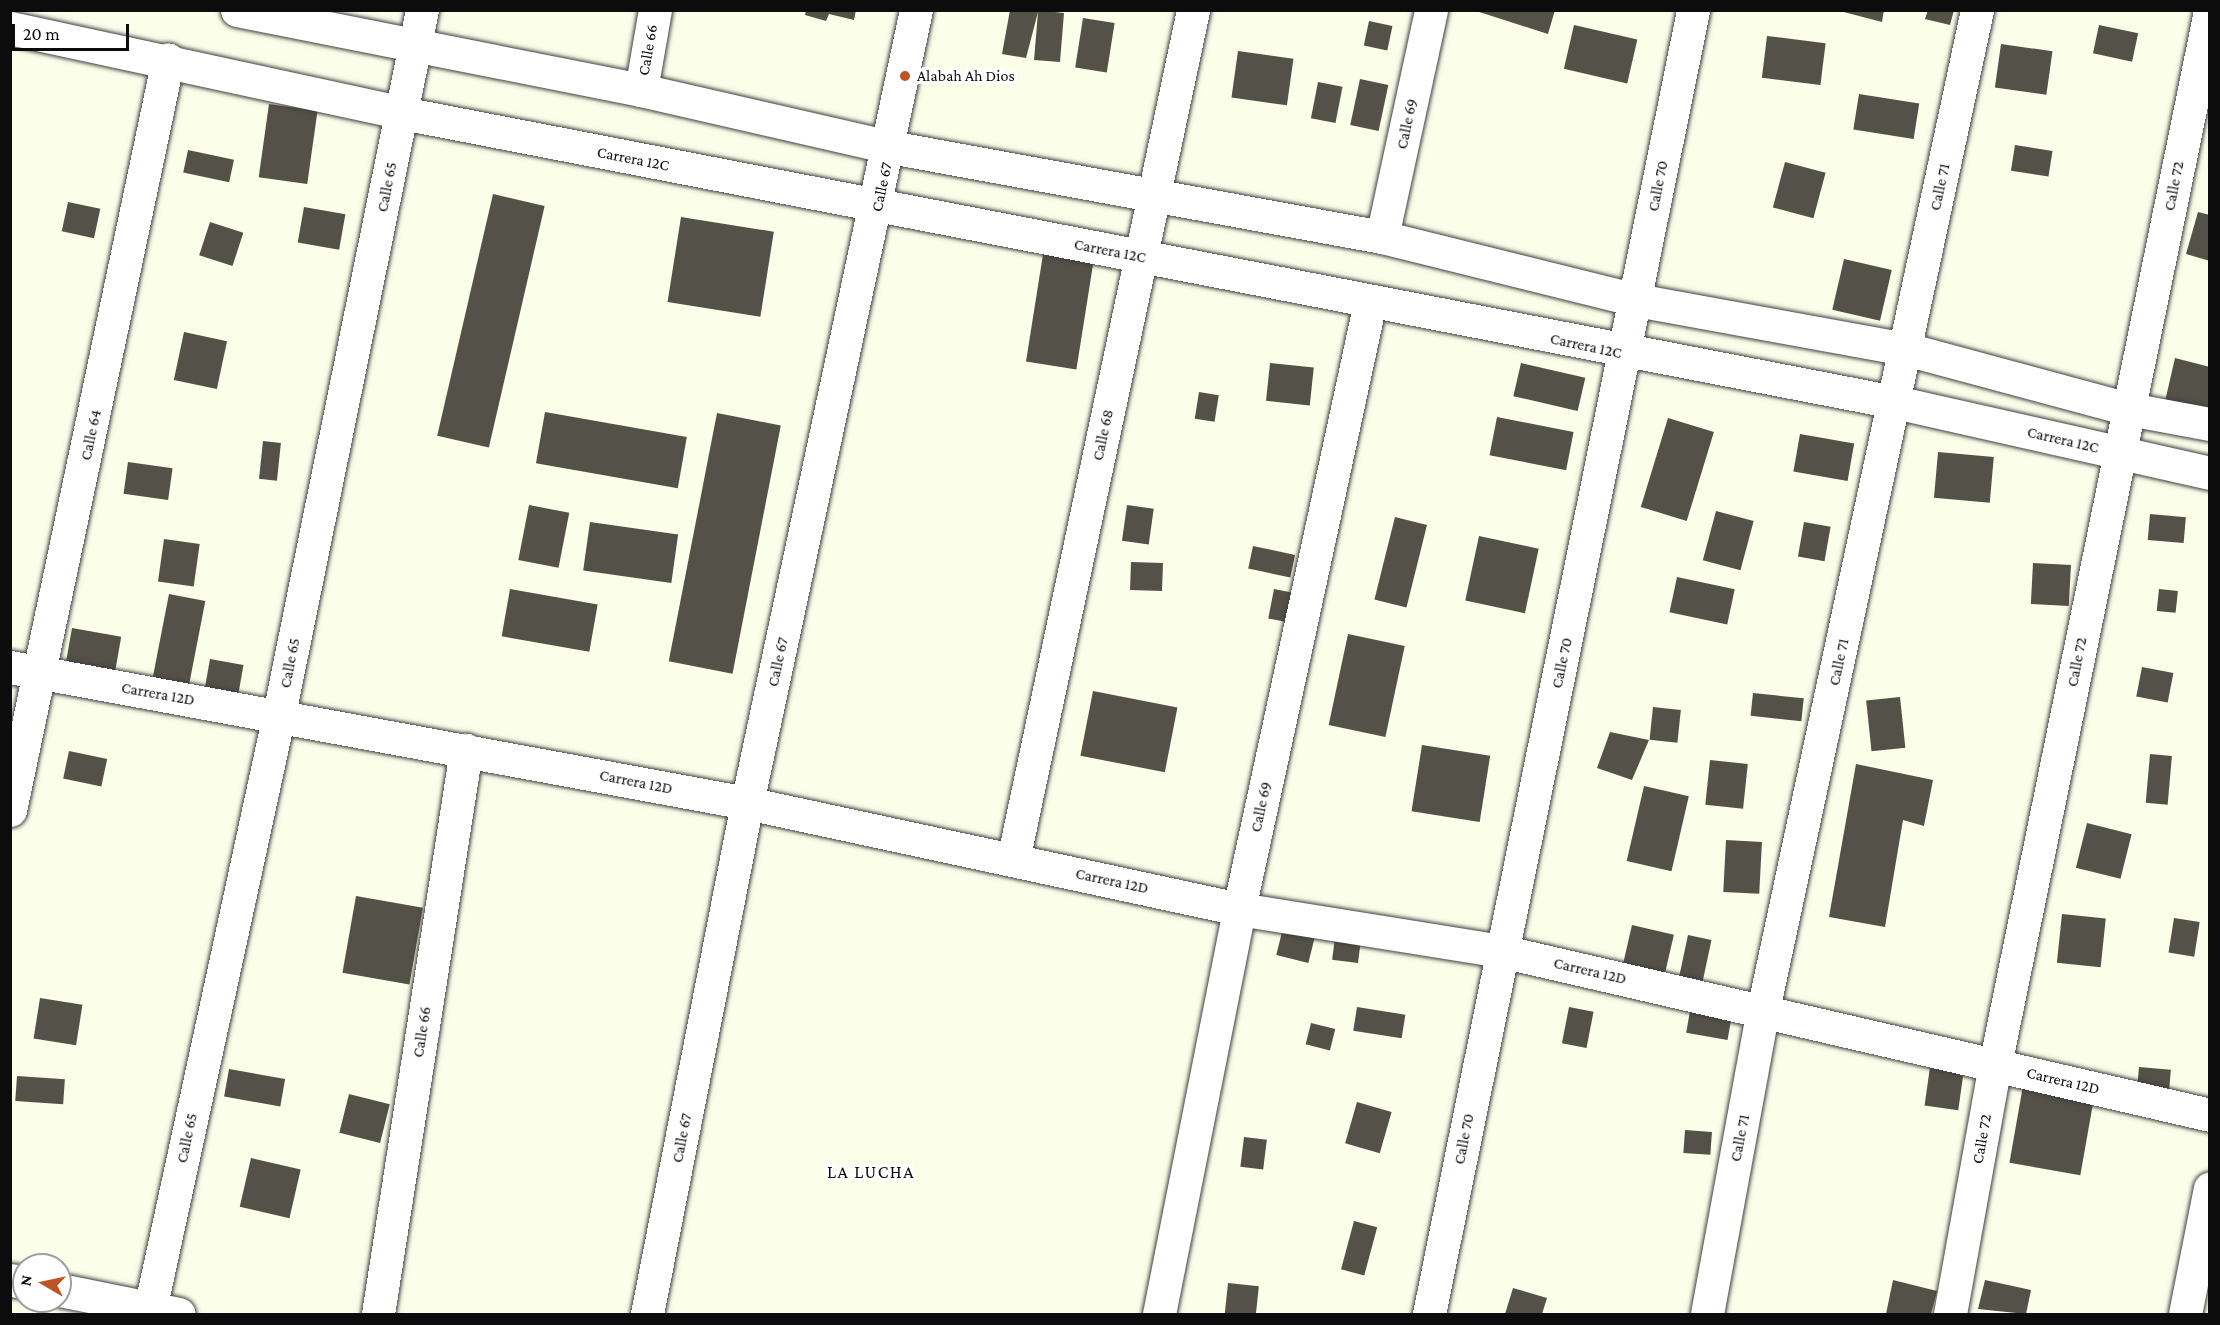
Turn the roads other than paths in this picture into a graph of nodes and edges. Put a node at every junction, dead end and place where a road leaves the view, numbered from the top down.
1 (237, 10) edge
2 (422, 10) edge
3 (655, 10) edge
4 (916, 10) edge
5 (1193, 10) edge
6 (1431, 10) edge
7 (1693, 10) edge
8 (1977, 10) edge
9 (2210, 11) edge
10 (10, 28) edge
11 (414, 49) junction
12 (168, 59) junction
13 (641, 90) junction
14 (402, 113) junction
15 (890, 147) junction
16 (1151, 195) junction
17 (878, 207) junction
18 (1382, 237) junction
19 (1141, 257) junction
20 (1636, 300) junction
21 (1370, 302) junction
22 (1906, 350) junction
23 (1628, 355) junction
24 (1895, 402) junction
25 (2129, 409) junction
26 (2210, 424) edge
27 (2119, 453) junction
28 (2210, 473) edge
29 (25, 671) edge
30 (279, 714) junction
31 (466, 750) junction
32 (747, 803) junction
33 (10, 810) edge
34 (1013, 860) junction
35 (1239, 909) junction
36 (1501, 951) junction
37 (1763, 1010) junction
38 (1995, 1065) junction
39 (2210, 1115) edge
40 (2210, 1188) edge
41 (72, 1293) edge
42 (159, 1312) edge
43 (378, 1314) edge
44 (647, 1314) edge
45 (1159, 1314) edge
46 (1429, 1314) edge
47 (1707, 1314) edge
48 (1950, 1314) edge
49 (2186, 1314) edge

1 - 11 street
2 - 11 street, Calle 65
3 - 13 street, Calle 66
4 - 15 street, Calle 67
5 - 16 street, Calle 68
6 - 18 street, Calle 69
7 - 20 street, Calle 70
8 - 22 street, Calle 71
9 - 25 street, Calle 72
10 - 12 street, Carrera 12C
11 - 13 street
11 - 14 street, Calle 65
12 - 14 street, Carrera 12C
12 - 29 street, Calle 64
13 - 15 street
14 - 17 street, Carrera 12C
14 - 30 street, Calle 65
15 - 16 street
15 - 17 street, Calle 67
16 - 18 street
16 - 19 street, Calle 68
17 - 19 street, Carrera 12C
17 - 32 street, Calle 67
18 - 20 street
19 - 21 street, Carrera 12C
19 - 34 street, Calle 68
20 - 22 street
20 - 23 street, Calle 70
21 - 23 street, Carrera 12C
21 - 35 street, Calle 69
22 - 24 street, Calle 71
22 - 25 street
23 - 24 street, Carrera 12C
23 - 36 street, Calle 70
24 - 27 street, Carrera 12C
24 - 37 street, Calle 71
25 - 26 street
25 - 27 street, Calle 72
27 - 28 street, Carrera 12C
27 - 38 street, Calle 72
29 - 30 street, Carrera 12D
29 - 33 street, Calle 64
30 - 31 street, Carrera 12D
30 - 42 street, Calle 65
31 - 32 street, Carrera 12D
31 - 43 street, Calle 66
32 - 34 street, Carrera 12D
32 - 44 street, Calle 67
34 - 35 street, Carrera 12D
35 - 36 street, Carrera 12D
35 - 45 street, Calle 69
36 - 37 street, Carrera 12D
36 - 46 street, Calle 70
37 - 38 street, Carrera 12D
37 - 47 street, Calle 71
38 - 39 street, Carrera 12D
38 - 48 street, Calle 72
40 - 49 street
41 - 42 street

